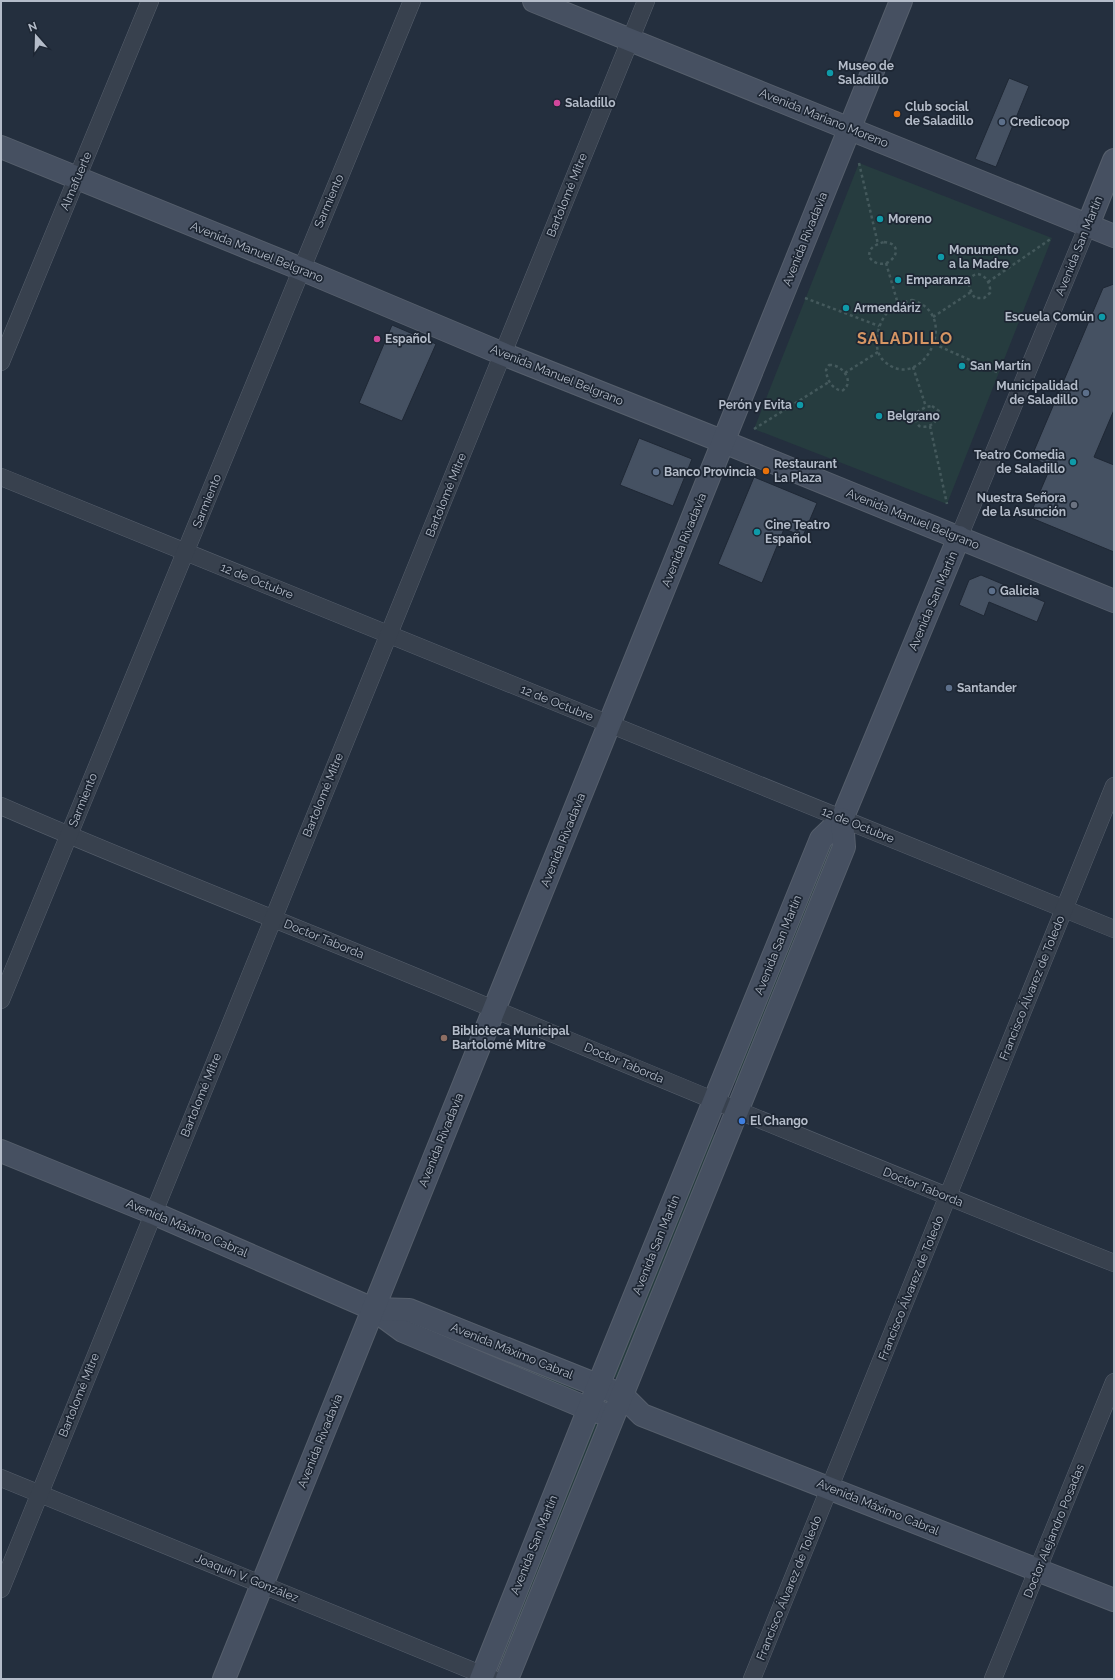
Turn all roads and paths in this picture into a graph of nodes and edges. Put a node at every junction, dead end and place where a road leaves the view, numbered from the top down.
1 (150, 1) edge
2 (412, 1) edge
3 (534, 1) edge
4 (646, 1) edge
5 (901, 1) edge
6 (630, 40) junction
7 (849, 129) junction
8 (1, 147) edge
9 (1114, 160) edge
10 (859, 163) dead end
11 (77, 179) junction
12 (1088, 225) junction
13 (1114, 236) edge
14 (1052, 238) dead end
15 (878, 244) junction
16 (886, 262) junction
17 (301, 269) junction
18 (988, 282) junction
19 (971, 292) junction
20 (805, 298) dead end
21 (898, 304) junction
22 (933, 317) junction
23 (880, 326) junction
24 (934, 344) junction
25 (878, 352) junction
26 (503, 354) junction
27 (1, 362) edge
28 (913, 367) junction
29 (845, 373) junction
30 (999, 373) dead end
31 (829, 382) junction
32 (926, 407) junction
33 (930, 426) junction
34 (754, 429) dead end
35 (724, 442) junction
36 (1, 477) edge
37 (947, 504) dead end
38 (959, 537) junction
39 (186, 552) junction
40 (1114, 601) edge
41 (388, 634) junction
42 (609, 724) junction
43 (1114, 786) edge
44 (1, 806) edge
45 (842, 819) junction
46 (69, 836) junction
47 (1064, 909) junction
48 (273, 918) junction
49 (1114, 929) edge
50 (1, 1000) edge
51 (494, 1009) junction
52 (715, 1101) junction
53 (738, 1110) junction
54 (1, 1151) edge
55 (947, 1197) junction
56 (153, 1213) junction
57 (1114, 1263) edge
58 (373, 1309) junction
59 (1114, 1382) edge
60 (598, 1386) junction
61 (622, 1395) junction
62 (589, 1409) junction
63 (642, 1414) junction
64 (613, 1416) junction
65 (1, 1478) edge
66 (829, 1488) junction
67 (40, 1494) junction
68 (1038, 1570) junction
69 (262, 1585) junction
70 (1, 1589) edge
71 (1114, 1600) edge
72 (485, 1678) edge
73 (224, 1679) edge
74 (507, 1679) edge
75 (752, 1679) edge
76 (993, 1679) edge

1 - 11 street, Almafuerte
2 - 17 street, Sarmiento
3 - 6 main road, Avenida Mariano Moreno
4 - 6 street, Bartolomé Mitre
5 - 7 main road, Avenida Rivadavia
6 - 7 main road, Avenida Mariano Moreno
6 - 26 street, Bartolomé Mitre
7 - 12 main road, Avenida Mariano Moreno
7 - 35 main road, Avenida Rivadavia
8 - 11 main road, Avenida Manuel Belgrano
9 - 12 main road, Avenida San Martín
10 - 15 path
11 - 17 main road, Avenida Manuel Belgrano
11 - 27 street, Almafuerte
12 - 13 main road, Avenida Mariano Moreno
12 - 38 street, Avenida San Martín
14 - 18 path
15 - 16 path
15 - 16 path
16 - 21 path
17 - 26 main road, Avenida Manuel Belgrano
17 - 39 street, Sarmiento
18 - 19 path
18 - 19 path
19 - 22 path
20 - 23 path
21 - 22 path
21 - 23 path
22 - 24 path
23 - 25 path
24 - 28 path
24 - 30 path
25 - 28 path
25 - 29 path
26 - 35 main road, Avenida Manuel Belgrano
26 - 41 street, Bartolomé Mitre
28 - 32 path
29 - 31 path
29 - 31 path
31 - 34 path
32 - 33 path
32 - 33 path
33 - 37 path
35 - 38 main road, Avenida Manuel Belgrano
35 - 42 main road, Avenida Rivadavia
36 - 39 street, 12 de Octubre
38 - 40 main road, Avenida Manuel Belgrano
38 - 45 main road, Avenida San Martín
39 - 41 street, 12 de Octubre
39 - 46 street, Sarmiento
41 - 42 street, 12 de Octubre
41 - 48 street, Bartolomé Mitre
42 - 45 street, 12 de Octubre
42 - 51 main road, Avenida Rivadavia
43 - 47 street, Francisco Álvarez de Toledo
44 - 46 street, Doctor Taborda
45 - 47 street, 12 de Octubre
45 - 52 main road, Avenida San Martín
45 - 53 main road, Avenida San Martín
46 - 48 street, Doctor Taborda
46 - 50 street, Sarmiento
47 - 49 street, 12 de Octubre
47 - 55 street, Francisco Álvarez de Toledo
48 - 51 street, Doctor Taborda
48 - 56 street, Bartolomé Mitre
51 - 52 street, Doctor Taborda
51 - 58 main road, Avenida Rivadavia
52 - 53 street, Doctor Taborda
52 - 60 main road, Avenida San Martín
53 - 55 street, Doctor Taborda
53 - 61 main road, Avenida San Martín
54 - 56 main road, Avenida Máximo Cabral
55 - 57 street, Doctor Taborda
55 - 66 street, Francisco Álvarez de Toledo
56 - 58 main road, Avenida Máximo Cabral
56 - 67 street, Bartolomé Mitre
58 - 60 main road, Avenida Máximo Cabral
58 - 62 main road, Avenida Máximo Cabral
58 - 69 main road, Avenida Rivadavia
59 - 68 street, Doctor Alejandro Posadas
60 - 61 main road, Avenida Máximo Cabral
60 - 62 main road, Avenida San Martín
61 - 63 main road, Avenida Máximo Cabral
61 - 64 main road, Avenida San Martín
62 - 64 main road, Avenida Máximo Cabral
62 - 72 main road, Avenida San Martín
63 - 64 main road, Avenida Máximo Cabral
63 - 66 main road, Avenida Máximo Cabral
64 - 74 main road, Avenida San Martín
65 - 67 street, Joaquín V. González
66 - 68 main road, Avenida Máximo Cabral
66 - 75 street, Francisco Álvarez de Toledo
67 - 69 street, Joaquín V. González
67 - 70 street, Bartolomé Mitre
68 - 71 main road, Avenida Máximo Cabral
68 - 76 street, Doctor Alejandro Posadas
69 - 72 street, Joaquín V. González
69 - 73 main road, Avenida Rivadavia

